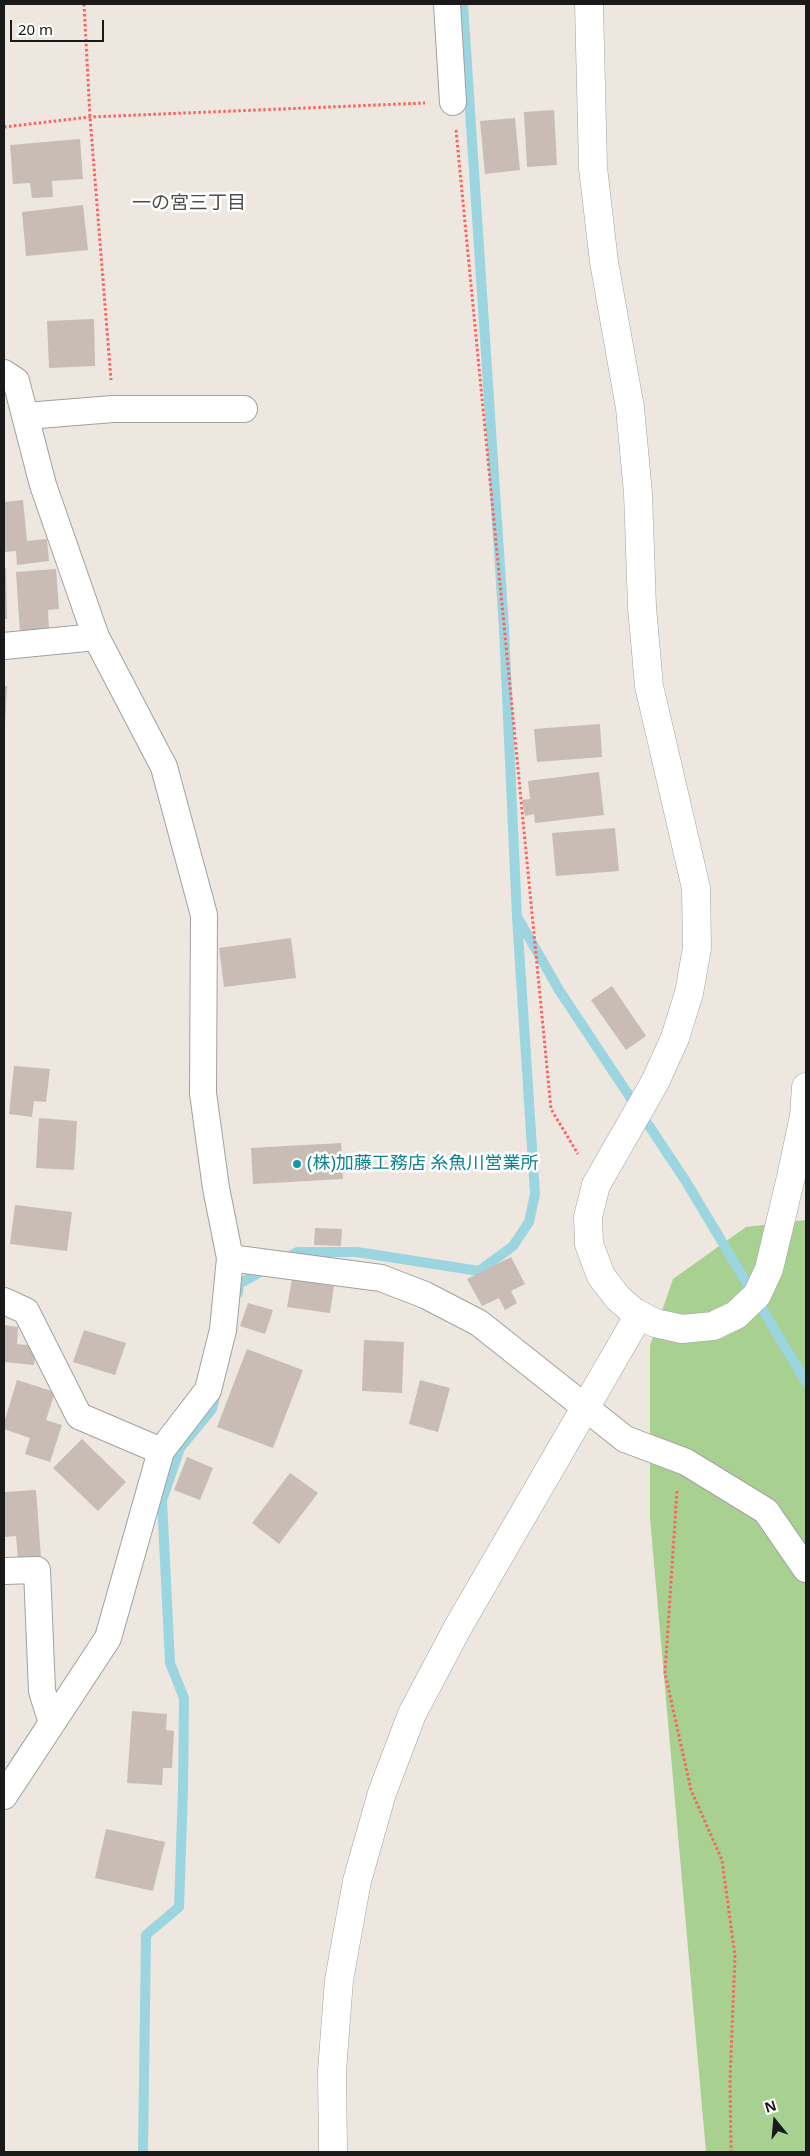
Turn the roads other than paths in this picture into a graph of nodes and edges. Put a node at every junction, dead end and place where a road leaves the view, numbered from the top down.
1 (447, 4) edge
2 (589, 4) edge
3 (453, 102) road end
4 (4, 373) edge
5 (244, 409) dead end
6 (26, 416) junction
7 (96, 637) junction
8 (4, 646) edge
9 (806, 1087) edge
10 (230, 1258) junction
11 (4, 1301) edge
12 (639, 1315) junction
13 (586, 1407) junction
14 (161, 1451) junction
15 (806, 1569) edge
16 (4, 1571) edge
17 (52, 1723) junction
18 (4, 1796) edge
19 (333, 2152) edge

1 - 3 street
2 - 12 street
4 - 6 street
5 - 6 street
6 - 7 street
7 - 8 street
7 - 10 street
9 - 12 street
10 - 13 street
10 - 14 street
11 - 14 street
12 - 13 street
13 - 15 street
13 - 19 street
14 - 17 street
16 - 17 street
17 - 18 street

